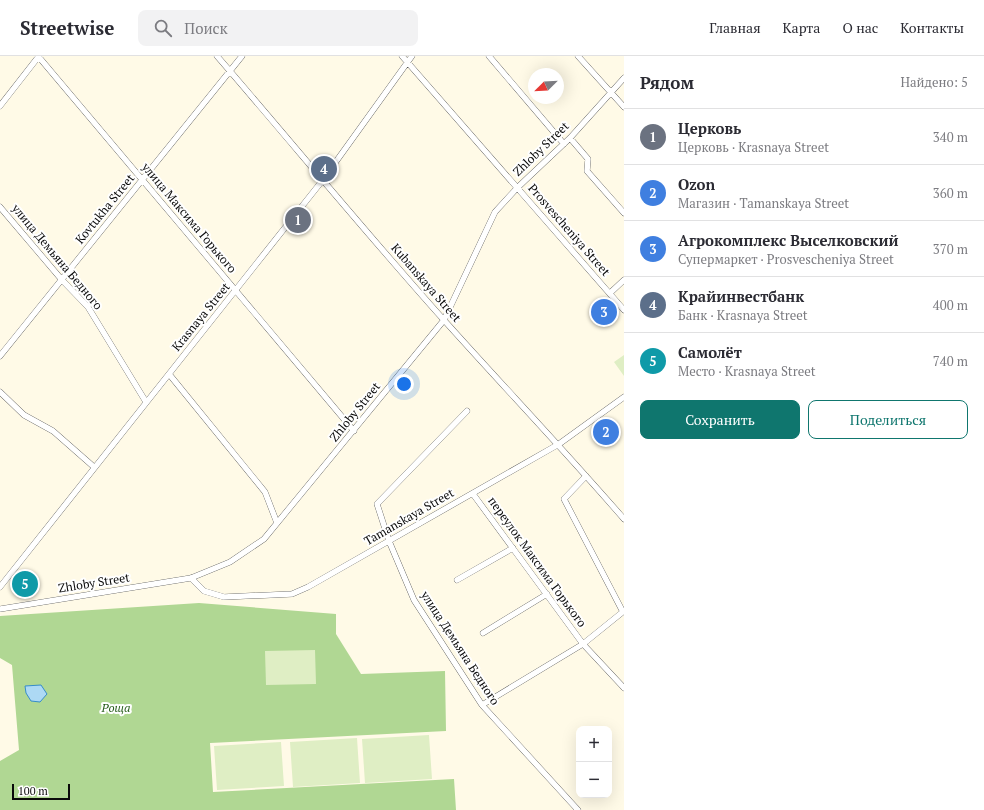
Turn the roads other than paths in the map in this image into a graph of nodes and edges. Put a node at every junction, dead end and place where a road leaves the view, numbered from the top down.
1 (39, 56) edge
2 (217, 56) edge
3 (242, 56) edge
4 (402, 56) edge
5 (412, 56) edge
6 (489, 56) edge
7 (578, 56) edge
8 (407, 62) junction
9 (230, 71) junction
10 (624, 78) edge
11 (610, 92) junction
12 (0, 106) edge
13 (624, 107) edge
14 (570, 138) junction
15 (564, 144) junction
16 (142, 181) junction
17 (322, 181) junction
18 (517, 188) junction
19 (0, 207) edge
20 (624, 213) edge
21 (62, 280) junction
22 (624, 280) edge
23 (236, 290) junction
24 (610, 293) junction
25 (624, 310) edge
26 (444, 320) junction
27 (0, 356) edge
28 (169, 374) junction
29 (0, 392) edge
30 (624, 397) edge
31 (146, 402) junction
32 (467, 411) dead end
33 (354, 431) junction
34 (559, 444) junction
35 (94, 467) junction
36 (586, 476) junction
37 (473, 494) junction
38 (624, 519) edge
39 (277, 523) junction
40 (389, 541) junction
41 (513, 548) junction
42 (191, 578) junction
43 (457, 580) dead end
44 (0, 587) edge
45 (547, 594) junction
46 (0, 609) edge
47 (623, 612) edge
48 (483, 633) dead end
49 (583, 644) junction
50 (624, 688) edge
51 (482, 705) junction
52 (578, 810) edge

1 - 12 street
1 - 16 street, улица Максима Горького
2 - 9 street, Kubanskaya Street
3 - 9 street, Kovtukha Street
4 - 8 street, Prosvescheniya Street
5 - 8 street, Krasnaya Street
6 - 15 street
7 - 11 street
8 - 17 street, Krasnaya Street
8 - 18 street, Prosvescheniya Street
9 - 16 street, Kovtukha Street
9 - 17 street, Kubanskaya Street
10 - 11 street, Zhloby Street
11 - 13 street
11 - 14 street, Zhloby Street
14 - 15 street, Zhloby Street
14 - 20 street
15 - 18 street, Zhloby Street
16 - 21 street, Kovtukha Street
16 - 23 street, улица Максима Горького
17 - 23 street, Krasnaya Street
17 - 26 street, Kubanskaya Street
18 - 24 street, Prosvescheniya Street
18 - 26 street, Zhloby Street
19 - 21 street, улица Демьяна Бедного
21 - 27 street, Kovtukha Street
21 - 31 street, улица Демьяна Бедного
22 - 24 street
23 - 28 street, Krasnaya Street
23 - 33 street, улица Максима Горького
24 - 25 street, Prosvescheniya Street
26 - 33 street, Zhloby Street
26 - 34 street, Kubanskaya Street
28 - 31 street, Krasnaya Street
28 - 39 street
29 - 35 street
30 - 34 street, Tamanskaya Street
31 - 35 street, Krasnaya Street
32 - 40 street, улица Демьяна Бедного
33 - 39 street, Zhloby Street
34 - 36 street, Kubanskaya Street
34 - 37 street, Tamanskaya Street
35 - 44 street, Krasnaya Street
36 - 38 street, Kubanskaya Street
36 - 47 street
37 - 40 street, Tamanskaya Street
37 - 41 street, переулок Максима Горького
39 - 42 street, Zhloby Street
40 - 42 street, Tamanskaya Street
40 - 51 street, улица Демьяна Бедного
41 - 43 street
41 - 45 street, переулок Максима Горького
42 - 46 street, Zhloby Street
45 - 48 street
45 - 49 street, переулок Максима Горького
47 - 49 street
49 - 50 street
49 - 51 street
51 - 52 street, улица Демьяна Бедного

